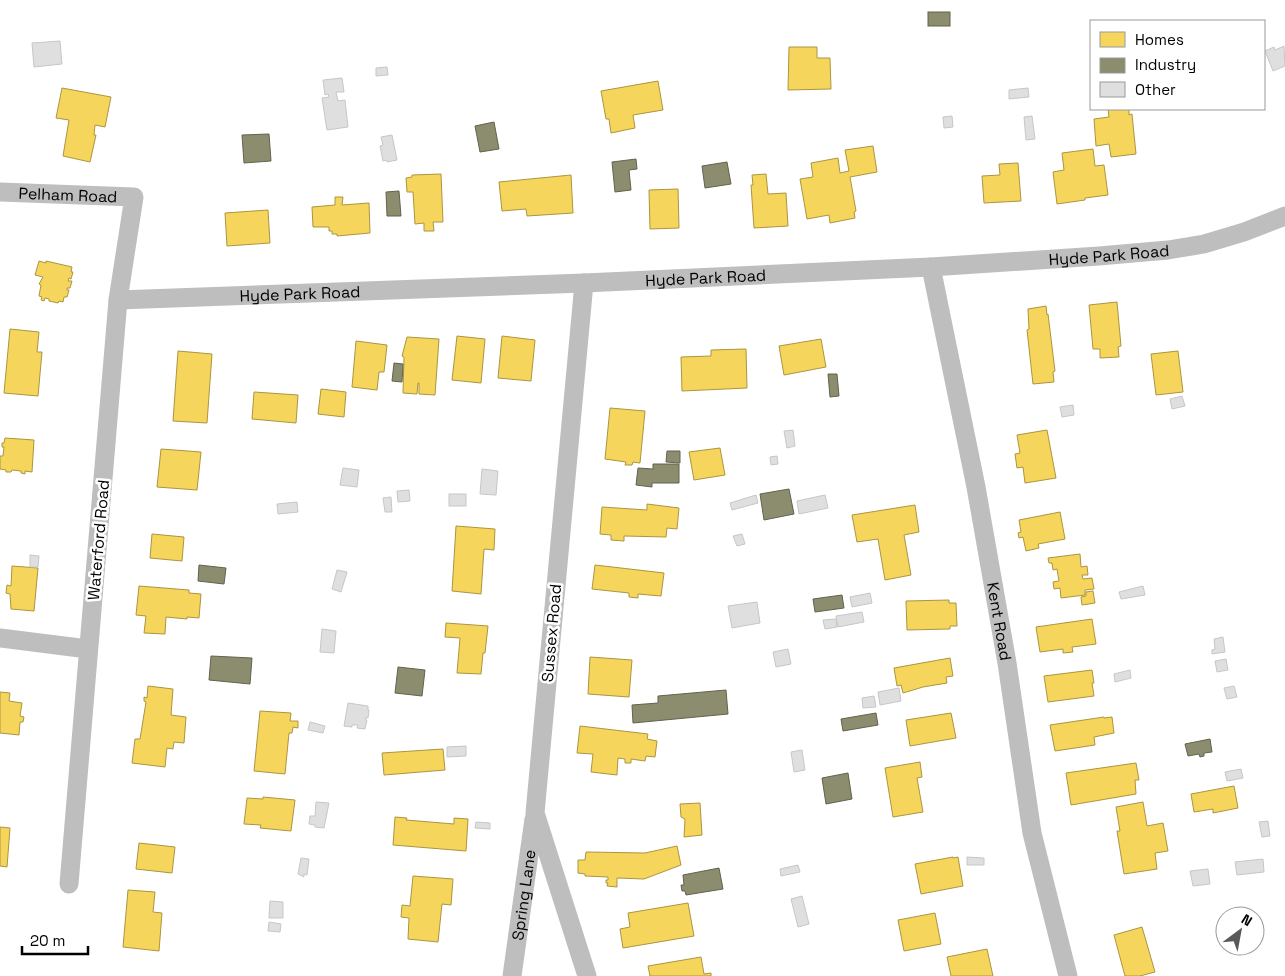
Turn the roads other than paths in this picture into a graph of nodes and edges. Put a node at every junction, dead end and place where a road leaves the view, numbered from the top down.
1 (0, 192) edge
2 (134, 196) joint
3 (1285, 216) edge
4 (931, 267) junction
5 (584, 283) junction
6 (118, 300) junction
7 (0, 638) edge
8 (88, 649) junction
9 (535, 813) junction
10 (69, 884) dead end
11 (512, 976) edge
12 (587, 976) edge
13 (1068, 976) edge

1 - 2 street, Pelham Road
2 - 6 street, Waterford Road
3 - 4 street, Hyde Park Road
4 - 5 street, Hyde Park Road
4 - 13 street, Kent Road
5 - 6 street, Hyde Park Road
5 - 9 street, Sussex Road
6 - 8 street, Waterford Road
7 - 8 street
8 - 10 street, Waterford Road
9 - 11 street, Spring Lane
9 - 12 street, Sussex Road

